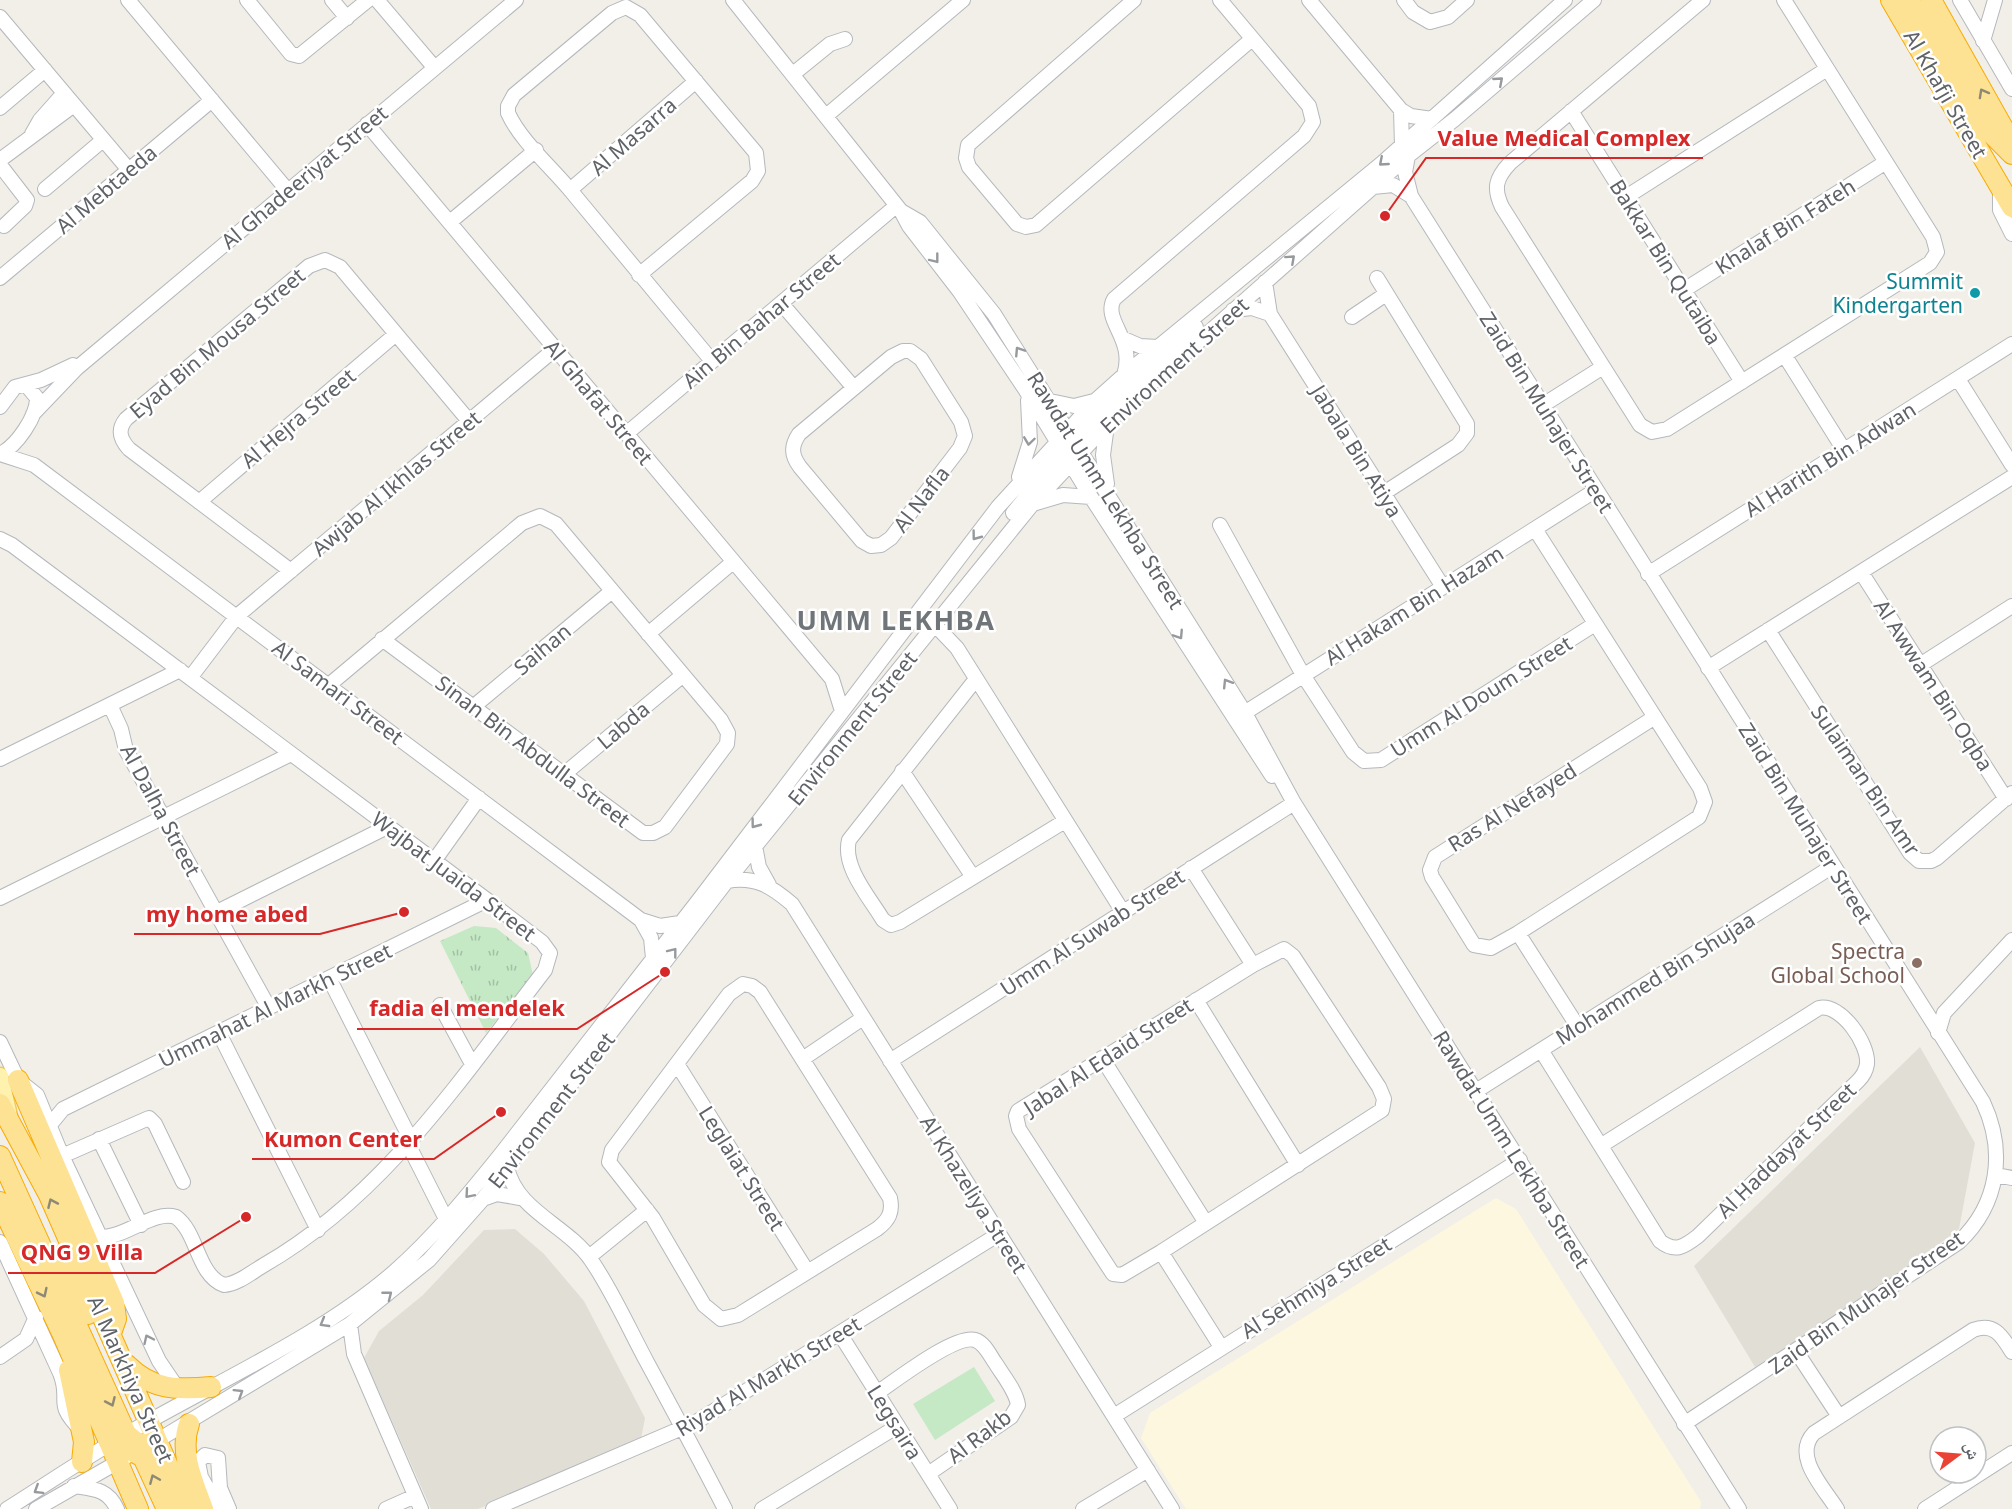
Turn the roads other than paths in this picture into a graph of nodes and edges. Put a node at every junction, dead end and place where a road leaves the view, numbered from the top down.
1 (128, 0) edge
2 (247, 0) edge
3 (332, 0) edge
4 (368, 0) edge
5 (377, 0) edge
6 (384, 0) edge
7 (516, 0) edge
8 (733, 0) edge
9 (963, 0) edge
10 (1134, 0) edge
11 (1220, 0) edge
12 (1309, 0) edge
13 (1404, 0) edge
14 (1467, 0) edge
15 (1565, 0) edge
16 (1594, 0) edge
17 (1784, 0) edge
18 (1891, 0) edge
19 (1909, 0) edge
20 (1931, 0) edge
21 (1960, 0) edge
22 (1995, 0) edge
23 (1697, 2) edge
24 (0, 17) edge
25 (346, 18) junction
26 (845, 39) dead end
27 (1252, 39) junction
28 (1983, 41) junction
29 (436, 65) junction
30 (1827, 69) junction
31 (45, 70) junction
32 (793, 74) junction
33 (696, 81) junction
34 (2012, 89) edge
35 (64, 93) junction
36 (212, 100) junction
37 (74, 105) junction
38 (0, 108) edge
39 (1401, 111) junction
40 (1571, 111) junction
41 (826, 116) junction
42 (1432, 119) junction
43 (367, 124) junction
44 (32, 134) junction
45 (103, 140) junction
46 (2012, 144) edge
47 (536, 150) junction
48 (1405, 151) junction
49 (2012, 154) edge
50 (0, 160) edge
51 (1886, 162) junction
52 (0, 165) edge
53 (129, 170) junction
54 (1372, 187) junction
55 (2000, 188) junction
56 (45, 189) dead end
57 (288, 190) junction
58 (570, 190) junction
59 (1411, 196) junction
60 (1626, 197) junction
61 (2012, 207) edge
62 (898, 208) junction
63 (450, 222) junction
64 (4, 226) dead end
65 (2012, 234) edge
66 (3, 270) edge
67 (639, 275) junction
68 (1377, 278) dead end
69 (1265, 282) junction
70 (1233, 286) junction
71 (1684, 290) junction
72 (1386, 294) junction
73 (781, 303) junction
74 (1233, 310) junction
75 (1270, 314) junction
76 (1352, 317) dead end
77 (396, 334) junction
78 (1124, 339) junction
79 (2012, 344) edge
80 (1158, 347) junction
81 (555, 349) junction
82 (94, 355) junction
83 (1785, 356) junction
84 (712, 361) junction
85 (1603, 367) junction
86 (1124, 375) junction
87 (1958, 379) junction
88 (1742, 382) junction
89 (0, 384) edge
90 (27, 386) junction
91 (854, 388) junction
92 (1025, 389) junction
93 (1096, 400) junction
94 (1050, 401) junction
95 (1543, 405) junction
96 (1, 406) edge
97 (33, 414) junction
98 (469, 421) junction
99 (1107, 425) junction
100 (23, 430) junction
101 (626, 434) junction
102 (1075, 440) junction
103 (1844, 450) junction
104 (1064, 452) junction
105 (0, 454) edge
106 (34, 465) junction
107 (2012, 465) edge
108 (2012, 477) edge
109 (1012, 490) junction
110 (1596, 490) junction
111 (1384, 493) junction
112 (1110, 495) junction
113 (1091, 497) junction
114 (199, 502) junction
115 (1031, 506) junction
116 (1220, 525) dead end
117 (1535, 529) junction
118 (0, 539) edge
119 (733, 562) junction
120 (291, 571) junction
121 (1861, 572) junction
122 (1648, 574) junction
123 (1443, 587) junction
124 (612, 591) junction
125 (2012, 606) edge
126 (237, 616) junction
127 (1595, 624) junction
128 (935, 625) junction
129 (1768, 630) junction
130 (648, 634) junction
131 (382, 639) junction
132 (1920, 664) junction
133 (1708, 668) junction
134 (185, 674) junction
135 (683, 675) junction
136 (1304, 675) junction
137 (832, 679) junction
138 (976, 679) junction
139 (329, 685) junction
140 (864, 685) junction
141 (110, 705) junction
142 (473, 707) junction
143 (842, 711) junction
144 (1239, 716) junction
145 (1655, 717) junction
146 (291, 754) junction
147 (0, 759) edge
148 (902, 771) junction
149 (563, 775) junction
150 (2009, 796) edge
151 (479, 798) junction
152 (1294, 802) junction
153 (163, 817) junction
154 (1065, 821) junction
155 (387, 827) junction
156 (755, 846) junction
157 (434, 861) junction
158 (1833, 866) junction
159 (1191, 868) junction
160 (973, 877) junction
161 (727, 881) junction
162 (769, 885) junction
163 (0, 898) edge
164 (487, 900) junction
165 (217, 912) junction
166 (1123, 912) junction
167 (641, 920) junction
168 (680, 923) junction
169 (1518, 933) junction
170 (2012, 940) edge
171 (653, 958) junction
172 (1253, 965) junction
173 (329, 978) junction
174 (1196, 1000) junction
175 (440, 1005) dead end
176 (269, 1008) junction
177 (863, 1018) junction
178 (1578, 1027) junction
179 (219, 1033) junction
180 (1938, 1034) junction
181 (0, 1042) edge
182 (1541, 1050) junction
183 (804, 1058) junction
184 (1102, 1058) junction
185 (890, 1061) junction
186 (472, 1064) junction
187 (677, 1064) junction
188 (9, 1078) edge
189 (1476, 1091) junction
190 (41, 1105) junction
191 (63, 1108) junction
192 (5, 1112) edge
193 (50, 1126) junction
194 (99, 1139) junction
195 (409, 1142) junction
196 (1602, 1145) junction
197 (0, 1156) edge
198 (62, 1156) junction
199 (1520, 1160) junction
200 (1298, 1165) junction
201 (507, 1167) junction
202 (1996, 1175) junction
203 (2012, 1178) edge
204 (183, 1182) dead end
205 (16, 1187) junction
206 (520, 1198) junction
207 (483, 1199) junction
208 (0, 1202) edge
209 (647, 1210) junction
210 (446, 1219) junction
211 (1206, 1223) junction
212 (141, 1225) junction
213 (318, 1230) junction
214 (999, 1234) junction
215 (120, 1235) junction
216 (101, 1238) junction
217 (0, 1242) edge
218 (1161, 1252) junction
219 (108, 1253) junction
220 (590, 1257) junction
221 (807, 1271) junction
222 (36, 1317) junction
223 (350, 1324) junction
224 (111, 1333) junction
225 (840, 1334) junction
226 (56, 1341) junction
227 (323, 1341) junction
228 (17, 1347) junction
229 (1221, 1347) junction
230 (1796, 1351) junction
231 (2012, 1352) edge
232 (354, 1354) junction
233 (0, 1357) edge
234 (122, 1359) junction
235 (211, 1387) junction
236 (178, 1389) junction
237 (877, 1393) junction
238 (1114, 1416) junction
239 (1838, 1416) junction
240 (149, 1421) junction
241 (189, 1424) junction
242 (1684, 1424) junction
243 (898, 1426) junction
244 (683, 1428) junction
245 (157, 1442) junction
246 (118, 1446) junction
247 (137, 1452) junction
248 (2012, 1453) edge
249 (82, 1462) junction
250 (1148, 1470) junction
251 (928, 1474) junction
252 (74, 1486) junction
253 (1103, 1496) junction
254 (418, 1503) edge
255 (7, 1509) edge
256 (36, 1509) edge
257 (117, 1509) edge
258 (138, 1509) edge
259 (166, 1509) edge
260 (187, 1509) edge
261 (203, 1509) edge
262 (219, 1509) edge
263 (229, 1509) edge
264 (386, 1509) edge
265 (493, 1509) edge
266 (724, 1509) edge
267 (762, 1509) edge
268 (950, 1509) edge
269 (1083, 1509) edge
270 (1111, 1509) edge
271 (1172, 1509) edge
272 (1739, 1509) edge
273 (1837, 1509) edge
274 (1925, 1509) edge

1 - 36 street
2 - 25 street
3 - 25 street
4 - 25 street
5 - 29 street
6 - 29 street
7 - 29 street, Al Ghadeeriyat Street
8 - 32 street, Rawdat Umm Lekhba Street
9 - 41 street
10 - 27 street
11 - 27 street
12 - 39 street
13 - 14 street
15 - 42 street, Environment Street
48 -> 16 street, Environment Street
17 - 30 street
18 - 55 highway, Al Khafji Street
19 - 49 highway
46 -> 20 highway, Al Khafji Street
21 - 28 street
22 - 28 street
23 - 40 street
24 - 31 street
26 - 32 street
27 - 78 street
28 - 34 street
29 - 43 street, Al Ghadeeriyat Street
30 - 51 street
30 - 60 street
31 - 35 street
31 - 38 street
32 - 41 street, Rawdat Umm Lekhba Street
33 - 47 street
33 - 58 street, Al Masarra
33 - 67 street
35 - 37 street
35 - 44 street
36 - 53 street, Al Mebtaeda
36 - 57 street
37 - 44 street
37 - 45 street
39 - 42 street
39 - 48 street, Zaid Bin Muhajer Street
40 - 60 street, Bakkar Bin Qutaiba
40 - 85 street
41 - 62 street, Rawdat Umm Lekhba Street
42 - 48 street, Environment Street
43 - 57 street, Al Ghadeeriyat Street
43 - 63 street, Al Ghafat Street
44 - 50 street
45 - 53 street
45 - 56 street
47 - 58 street
47 - 63 street
48 - 54 street, Environment Street
48 - 59 street, Zaid Bin Muhajer Street
48 -> 70 street, Environment Street
51 - 71 street, Khalaf Bin Fateh
51 - 83 street
52 - 64 street
53 - 66 street, Al Mebtaeda
54 - 59 street
69 -> 54 street, Environment Street
55 - 61 highway, Al Khafji Street
55 - 65 street, Al Khafji Street
57 - 82 street, Al Ghadeeriyat Street
58 - 67 street
59 - 95 street, Zaid Bin Muhajer Street
60 - 71 street, Bakkar Bin Qutaiba
62 - 73 street, Ain Bin Bahar Street
62 -> 92 street, Rawdat Umm Lekhba Street
94 -> 62 street, Rawdat Umm Lekhba Street
63 - 81 street, Al Ghafat Street
67 - 84 street
68 - 72 street
69 - 74 street, Environment Street
69 - 75 street, Jabala Bin Atiya
70 - 80 street, Environment Street
70 - 102 street
71 - 88 street, Bakkar Bin Qutaiba
72 - 76 street
72 - 111 street
73 - 84 street, Ain Bin Bahar Street
73 - 91 street
74 - 75 street
74 - 99 street, Environment Street
75 - 111 street, Jabala Bin Atiya
77 - 98 street, Eyad Bin Mousa Street
77 - 114 street, Al Hejra Street
77 - 114 street, Eyad Bin Mousa Street
78 - 80 street
78 - 86 street
79 - 87 street, Al Harith Bin Adwan
80 - 86 street, Environment Street
81 - 98 street, Awjab Al Ikhlas Street
81 - 101 street, Al Ghafat Street
82 - 90 street, Al Ghadeeriyat Street
82 - 97 street, Al Ghadeeriyat Street
83 - 88 street
83 - 103 street
84 - 101 street, Ain Bin Bahar Street
85 - 88 street
85 - 95 street
86 - 93 street, Environment Street
87 - 103 street, Al Harith Bin Adwan
87 - 107 street
89 - 96 street
90 - 96 street, Al Ghadeeriyat Street
90 - 97 street
91 - 91 street, Al Nafla
92 - 104 street, Rawdat Umm Lekhba Street
92 -> 109 street
93 - 94 street
93 - 102 street, Environment Street
94 - 102 street, Rawdat Umm Lekhba Street
95 - 110 street, Zaid Bin Muhajer Street
97 - 100 street, Al Ghadeeriyat Street
98 - 120 street, Awjab Al Ikhlas Street
99 - 102 street, Environment Street
99 - 112 street
100 - 105 street, Al Ghadeeriyat Street
100 - 106 street
101 - 119 street, Al Ghafat Street
102 - 104 street, Environment Street
102 - 104 street, Environment Street
102 - 112 street, Rawdat Umm Lekhba Street
103 - 122 street, Al Harith Bin Adwan
104 - 109 street, Environment Street
104 - 113 street, Rawdat Umm Lekhba Street
104 - 115 street, Environment Street
104 - 128 street
105 - 106 street, Al Samari Street
106 - 126 street, Al Samari Street
108 - 121 street
109 -> 140 street, Environment Street
110 - 117 street, Al Hakam Bin Hazam
110 - 122 street, Zaid Bin Muhajer Street
111 - 123 street, Jabala Bin Atiya
144 -> 112 street, Rawdat Umm Lekhba Street
113 - 115 street
113 -> 144 street, Rawdat Umm Lekhba Street
114 - 120 street, Eyad Bin Mousa Street
115 - 128 street, Environment Street
116 - 136 street
117 - 123 street, Al Hakam Bin Hazam
117 - 127 street, Ras Al Nefayed
118 - 134 street, Wajbat Juaida Street
119 - 130 street
119 - 137 street, Al Ghafat Street
120 - 126 street, Awjab Al Ikhlas Street
121 - 129 street
121 - 132 street, Al Awwam Bin Oqba
122 - 133 street, Zaid Bin Muhajer Street
123 - 136 street, Al Hakam Bin Hazam
124 - 130 street, Sinan Bin Abdulla Street
124 - 131 street, Sinan Bin Abdulla Street
124 - 142 street, Saihan
125 - 132 street
126 - 134 street, Awjab Al Ikhlas Street
126 - 139 street, Al Samari Street
127 - 136 street, Umm Al Doum Street
127 - 145 street, Ras Al Nefayed
128 - 138 street
128 - 156 street, Environment Street
129 - 133 street
129 - 150 street, Sulaiman Bin Amr
130 - 135 street, Sinan Bin Abdulla Street
131 - 139 street, Sinan Bin Abdulla Street
131 - 142 street, Sinan Bin Abdulla Street
132 - 150 street, Al Awwam Bin Oqba
133 - 158 street, Zaid Bin Muhajer Street
134 - 141 street
134 - 146 street, Wajbat Juaida Street
135 - 149 street, Labda
135 - 149 street, Sinan Bin Abdulla Street
136 - 144 street, Al Hakam Bin Hazam
137 - 140 street
137 - 143 street, Al Ghafat Street
138 - 148 street
138 - 154 street
139 - 151 street, Al Samari Street
140 - 143 street, Environment Street
141 - 147 street
141 - 153 street, Al Dalha Street
142 - 149 street, Sinan Bin Abdulla Street
143 -> 168 street, Environment Street
144 - 152 street, Rawdat Umm Lekhba Street
145 - 169 street, Ras Al Nefayed
145 - 169 street, Ras Al Nefayed
146 - 153 street
146 - 155 street, Wajbat Juaida Street
148 - 160 street
148 - 160 street
151 - 157 street
151 - 167 street, Al Samari Street
152 - 159 street, Umm Al Suwab Street
152 - 189 street, Rawdat Umm Lekhba Street
153 - 163 street
153 - 165 street, Al Dalha Street
154 - 160 street
154 - 166 street
155 - 157 street, Wajbat Juaida Street
155 - 165 street
156 - 161 street, Environment Street
156 - 162 street, Al Khazeliya Street
157 - 164 street, Wajbat Juaida Street
158 - 178 street, Mohammed Bin Shujaa
158 - 180 street, Zaid Bin Muhajer Street
159 - 166 street, Umm Al Suwab Street
159 - 172 street
161 - 162 street, Al Khazeliya Street
201 -> 161 street, Environment Street
162 - 177 street, Al Khazeliya Street
164 - 173 street, Ummahat Al Markh Street
164 - 186 street, Wajbat Juaida Street
165 - 176 street, Al Dalha Street
166 - 185 street, Umm Al Suwab Street
167 - 168 street, Al Samari Street
167 - 171 street
168 - 171 street, Environment Street
169 - 178 street
170 - 180 street
171 -> 210 street, Environment Street
172 - 174 street, Jabal Al Edaid Street
172 - 200 street, Jabal Al Edaid Street
173 - 176 street, Ummahat Al Markh Street
173 - 195 street
174 - 184 street, Jabal Al Edaid Street
174 - 200 street
175 - 186 street
176 - 179 street, Ummahat Al Markh Street
177 - 183 street
177 - 185 street, Al Khazeliya Street
178 - 182 street, Mohammed Bin Shujaa
179 - 191 street, Ummahat Al Markh Street
179 - 213 street
180 - 202 street, Zaid Bin Muhajer Street
181 - 188 street, Al Markhiya Street
182 - 189 street, Mohammed Bin Shujaa
182 - 196 street, Al Haddayat Street
183 - 187 street
183 - 221 street
184 - 211 street
184 - 218 street, Jabal Al Edaid Street
185 - 214 street, Al Khazeliya Street
186 - 195 street, Wajbat Juaida Street
187 - 209 street
187 - 221 street, Leglaiat Street
188 - 190 street, Al Markhiya Street
188 - 192 main road, Al Markhiya Street
188 - 224 highway
189 - 199 street, Rawdat Umm Lekhba Street
190 - 191 street
190 - 193 street, Al Markhiya Street
191 - 193 street, Ummahat Al Markh Street
224 -> 192 highway, Al Markhiya Street
193 - 198 street, Al Markhiya Street
194 - 198 street
194 - 204 street
194 - 212 street
195 - 210 street
195 - 213 street, Wajbat Juaida Street
196 - 196 street, Al Haddayat Street
197 - 205 highway
198 - 216 street, Al Markhiya Street
199 - 229 street, Al Sehmiya Street
199 - 242 street, Rawdat Umm Lekhba Street
200 - 211 street, Jabal Al Edaid Street
201 - 206 street
201 - 207 street, Environment Street
202 - 203 street
202 - 230 street, Zaid Bin Muhajer Street
205 - 234 highway
205 -> 246 highway
206 - 207 street
206 - 220 street
223 -> 207 street, Environment Street
208 -> 226 highway, Al Markhiya Street
209 - 220 street
209 - 221 street
210 -> 235 street, Environment Street
211 - 218 street, Jabal Al Edaid Street
212 - 213 street, Wajbat Juaida Street
212 - 215 street, Wajbat Juaida Street
214 - 225 street, Riyad Al Markh Street
214 - 238 street, Al Khazeliya Street
215 - 216 street, Wajbat Juaida Street
215 - 219 street
216 - 219 street, Al Markhiya Street
217 - 222 street, Al Markhiya Street
218 - 229 street
236 -> 219 street, Al Markhiya Street
220 - 244 street
222 - 226 street, Al Markhiya Street
222 - 228 street
223 - 227 street, Environment Street
223 - 232 street
224 - 234 highway, Al Markhiya Street
225 - 237 street, Legsaira
225 - 244 street, Riyad Al Markh Street
226 - 228 street
226 - 246 highway, Al Markhiya Street
226 - 249 highway
227 - 232 street
241 -> 227 street, Environment Street
228 - 233 street
229 - 238 street, Al Sehmiya Street
230 - 239 street
230 - 242 street, Zaid Bin Muhajer Street
231 - 239 street
232 - 254 street
234 - 236 highway
234 - 240 highway, Al Markhiya Street
235 - 236 highway
235 - 240 street, Environment Street
237 - 243 street, Legsaira
237 - 251 street, Al Rakb
238 - 250 street, Al Khazeliya Street
239 - 273 street
240 - 245 highway, Al Markhiya Street
240 - 246 street, Environment Street
241 - 245 street, Environment Street
241 - 261 highway
242 - 272 street, Rawdat Umm Lekhba Street
243 - 251 street, Legsaira
243 - 267 street
244 - 265 street, Riyad Al Markh Street
244 - 266 street
245 - 246 highway
245 - 247 street, Environment Street
245 - 260 highway, Al Markhiya Street
246 - 247 highway
246 - 249 street
246 - 252 street
246 - 258 highway, Al Markhiya Street
259 -> 247 highway
248 - 274 street
249 -> 255 street
250 - 253 street
250 - 271 street, Al Khazeliya Street
251 - 268 street, Legsaira
252 - 256 street
252 - 257 street
253 - 269 street
253 - 270 street
254 - 264 street
262 - 263 street, Al Markhiya Street

